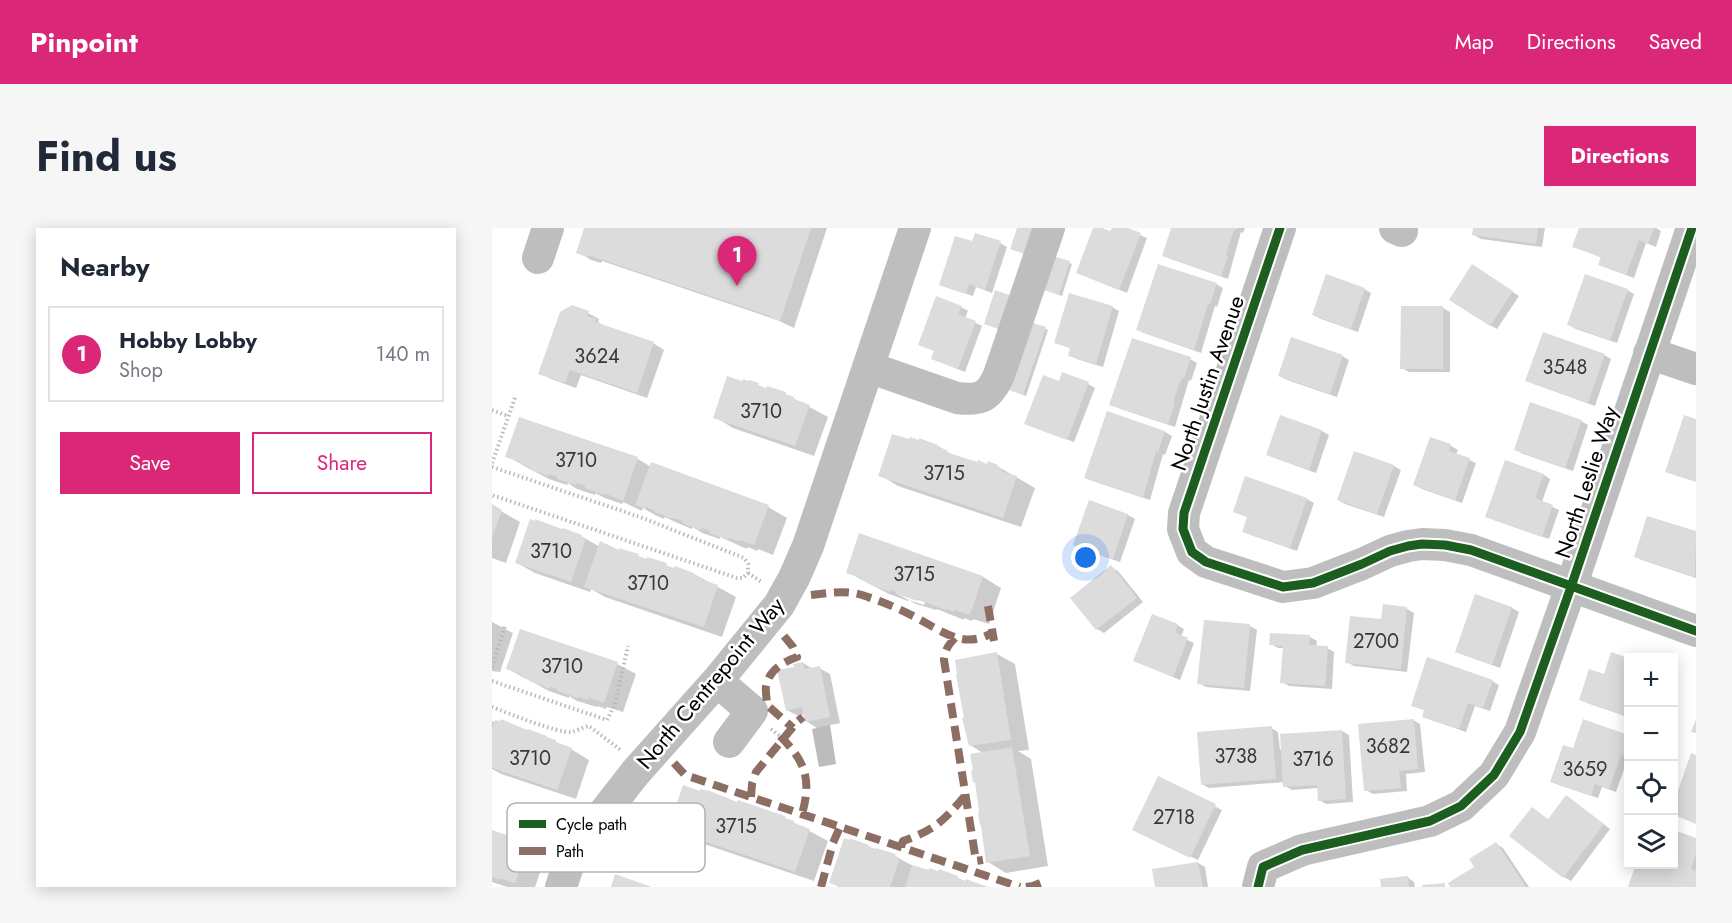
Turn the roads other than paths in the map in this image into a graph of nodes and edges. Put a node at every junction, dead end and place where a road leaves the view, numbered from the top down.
1 (548, 228) edge
2 (915, 228) edge
3 (1049, 228) edge
4 (1280, 228) edge
5 (1692, 228) edge
6 (538, 258) dead end
7 (1649, 353) junction
8 (868, 367) junction
9 (1696, 369) edge
10 (1571, 587) junction
11 (1696, 631) edge
12 (717, 681) junction
13 (729, 742) dead end
14 (612, 803) edge
15 (566, 872) edge
16 (1261, 877) edge
17 (561, 887) edge

1 - 6 street
2 - 8 street, North Centrepoint Way
3 - 8 street
4 - 10 street, North Justin Avenue
5 - 7 street, North Leslie Way
7 - 9 street
7 - 10 street, North Leslie Way
8 - 12 street, North Centrepoint Way
10 - 11 street
10 - 16 street, North Leslie Way
12 - 13 street
12 - 14 street, North Centrepoint Way
15 - 17 street, North Centrepoint Way

